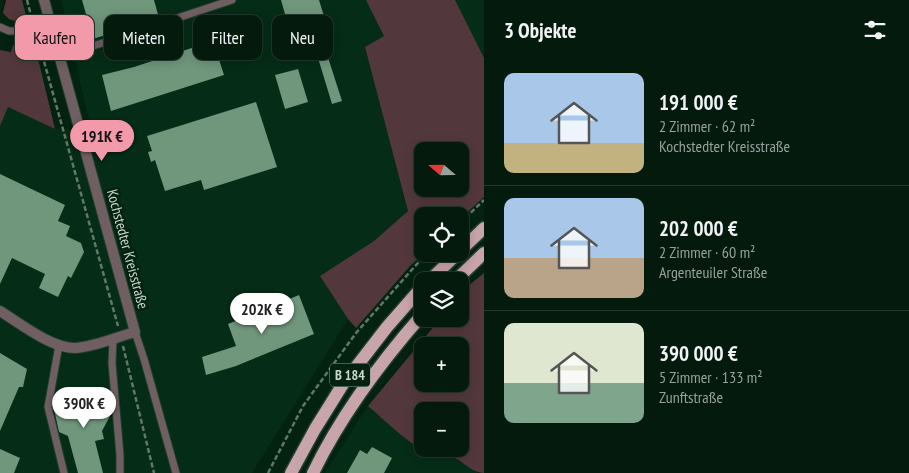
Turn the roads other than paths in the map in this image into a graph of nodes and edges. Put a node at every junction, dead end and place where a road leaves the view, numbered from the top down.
1 (44, 0) edge
2 (232, 0) edge
3 (48, 15) edge
4 (0, 28) edge
5 (15, 31) edge
6 (94, 46) edge
7 (61, 60) edge
8 (484, 228) edge
9 (469, 242) edge
10 (484, 253) edge
11 (449, 262) edge
12 (438, 272) edge
13 (464, 272) edge
14 (414, 297) edge
15 (0, 311) edge
16 (414, 324) edge
17 (135, 332) junction
18 (116, 337) junction
19 (60, 345) junction
20 (64, 473) edge
21 (120, 473) edge
22 (176, 473) edge
23 (291, 473) edge
24 (313, 473) edge

1 - 3 street, Kochstedter Kreisstraße
2 - 6 lane
4 - 5 lane
7 - 17 street, Kochstedter Kreisstraße
8 - 9 main road
10 - 13 main road
11 - 12 main road
14 - 23 main road, B 184
15 - 19 street
16 - 24 main road, B 184
17 - 18 street
17 - 22 lane
18 - 19 street
18 - 21 lane
19 - 20 lane

